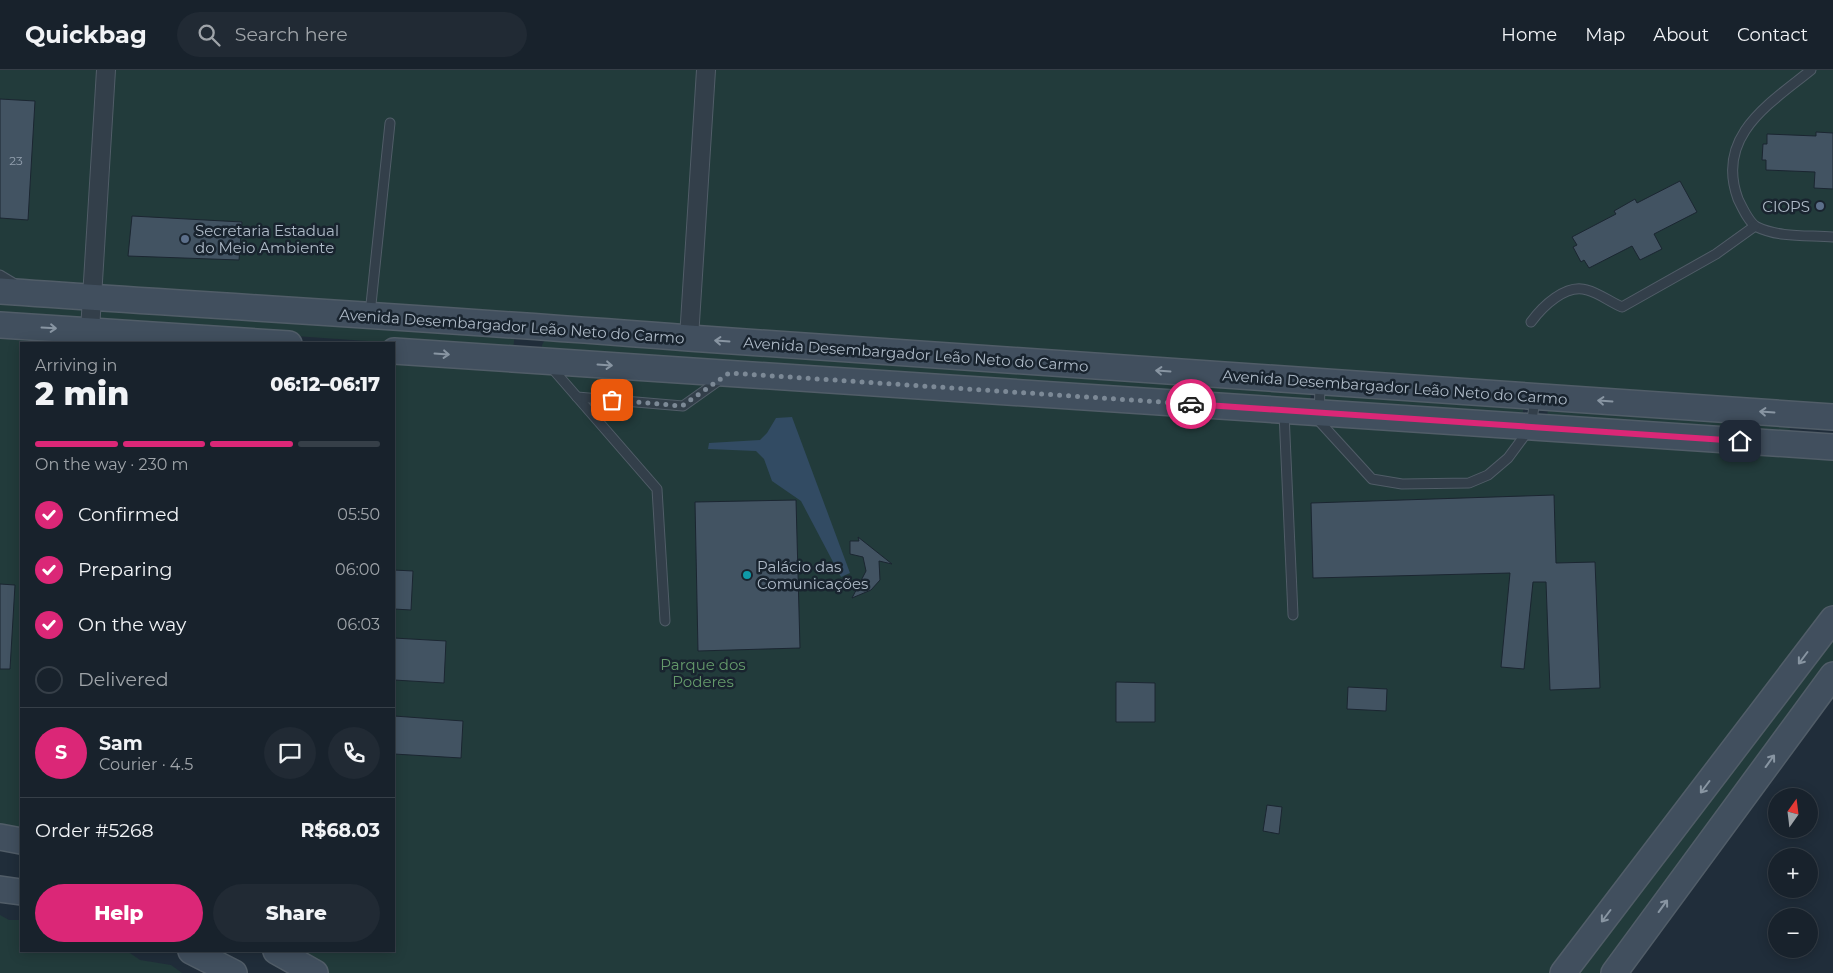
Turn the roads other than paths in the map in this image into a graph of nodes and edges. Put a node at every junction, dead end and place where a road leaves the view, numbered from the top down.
1 (106, 70) edge
2 (706, 70) edge
3 (1811, 70) edge
4 (390, 122) dead end
5 (1755, 226) junction
6 (1833, 237) edge
7 (0, 275) edge
8 (0, 291) edge
9 (30, 293) junction
10 (92, 298) junction
11 (370, 316) junction
12 (1531, 322) dead end
13 (0, 325) edge
14 (530, 326) junction
15 (90, 330) junction
16 (689, 338) junction
17 (261, 342) edge
18 (395, 351) edge
19 (537, 360) junction
20 (729, 373) junction
21 (1320, 382) junction
22 (1535, 396) junction
23 (577, 397) junction
24 (1284, 410) junction
25 (1318, 412) junction
26 (1800, 414) junction
27 (1833, 417) edge
28 (1531, 427) junction
29 (1798, 445) junction
30 (1833, 447) edge
31 (1293, 615) dead end
32 (1833, 619) edge
33 (665, 621) dead end
34 (1833, 676) edge
35 (0, 837) edge
36 (20, 841) edge
37 (0, 889) edge
38 (20, 892) edge
39 (193, 952) edge
40 (278, 952) edge
41 (234, 973) edge
42 (315, 973) edge
43 (1563, 973) edge
44 (1614, 973) edge

1 - 10 street
2 - 16 street
3 - 5 lane
4 - 11 lane
5 - 6 lane
5 - 12 lane
7 - 9 lane
8 - 9 main road, Avenida Desembargador Leão Neto do Carmo
9 - 10 main road, Avenida Desembargador Leão Neto do Carmo
10 - 11 main road, Avenida Desembargador Leão Neto do Carmo
10 - 15 street
11 - 14 main road, Avenida Desembargador Leão Neto do Carmo
13 -> 15 main road
14 - 16 main road, Avenida Desembargador Leão Neto do Carmo
14 - 19 main road
15 - 17 main road
21 -> 16 main road, Avenida Desembargador Leão Neto do Carmo
18 -> 19 main road, Avenida Desembargador Leão Neto do Carmo
19 -> 20 main road, Avenida Desembargador Leão Neto do Carmo
19 - 23 lane
20 - 23 lane
20 - 24 main road, Avenida Desembargador Leão Neto do Carmo
21 - 22 main road, Avenida Desembargador Leão Neto do Carmo
21 - 25 lane
26 -> 22 main road, Avenida Desembargador Leão Neto do Carmo
22 - 28 lane
23 - 33 lane
24 - 25 main road, Avenida Desembargador Leão Neto do Carmo
24 - 31 lane
25 - 28 main road, Avenida Desembargador Leão Neto do Carmo
25 - 28 lane
26 - 27 main road, Avenida Desembargador Leão Neto do Carmo
26 - 29 main road
28 - 29 main road, Avenida Desembargador Leão Neto do Carmo
29 - 30 main road, Avenida Desembargador Leão Neto do Carmo
32 -> 43 main road
44 -> 34 main road
35 - 36 main road
37 - 38 main road
39 - 41 main road
40 - 42 main road

